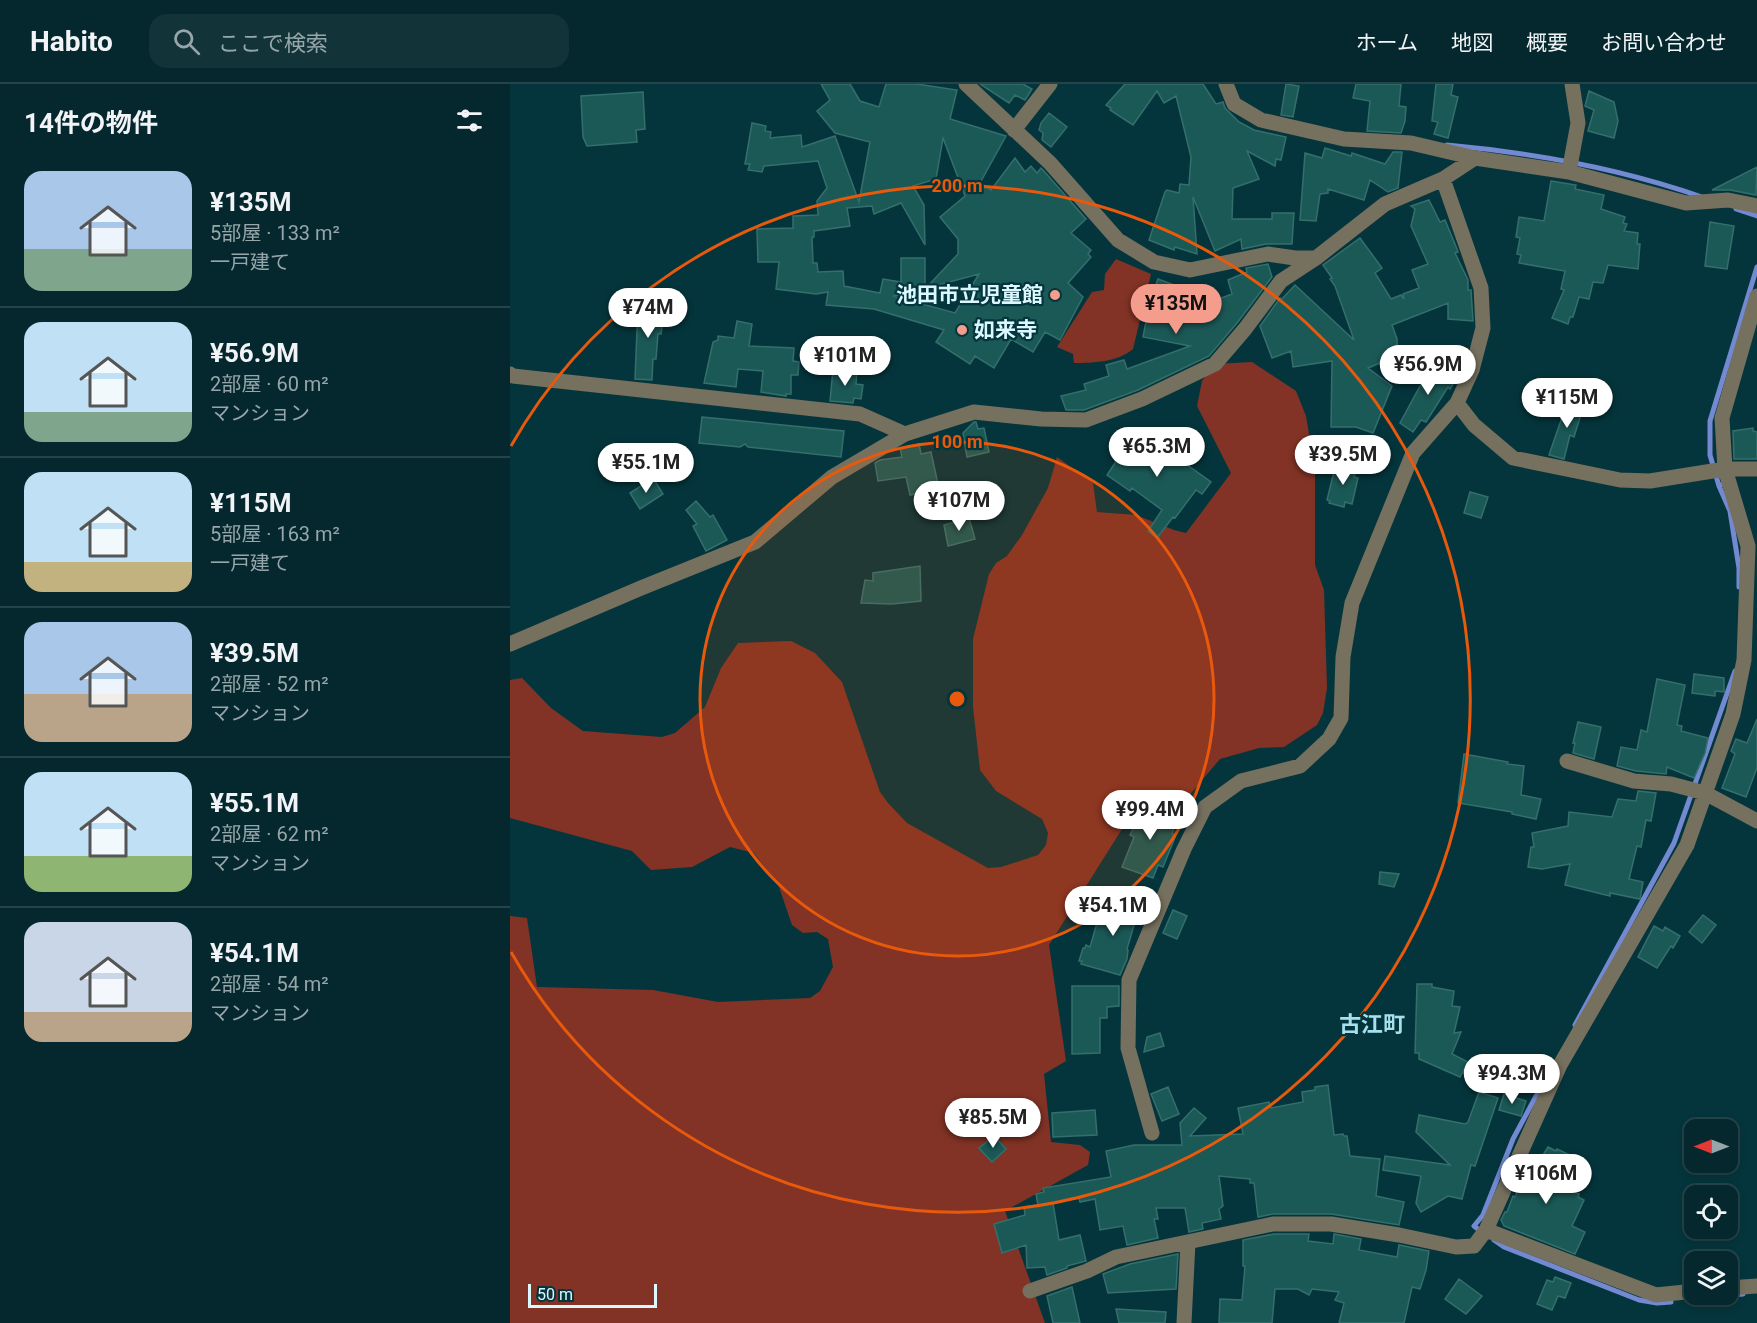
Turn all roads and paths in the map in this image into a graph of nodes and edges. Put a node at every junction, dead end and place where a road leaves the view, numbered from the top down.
1 (966, 84) edge
2 (1050, 84) edge
3 (1226, 84) edge
4 (1572, 84) edge
5 (1014, 130) junction
6 (1475, 158) junction
7 (1569, 172) junction
8 (1443, 179) junction
9 (1757, 206) edge
10 (1316, 258) junction
11 (1757, 296) edge
12 (510, 374) edge
13 (1457, 403) junction
14 (905, 434) junction
15 (1725, 469) junction
16 (1757, 469) edge
17 (510, 644) edge
18 (1567, 761) dead end
19 (1705, 793) junction
20 (1757, 821) edge
21 (1152, 1133) dead end
22 (1486, 1230) junction
23 (1188, 1242) junction
24 (1757, 1286) edge
25 (1738, 1287) edge
26 (1030, 1291) dead end
27 (1684, 1292) edge
28 (1184, 1323) edge

1 - 5 street
2 - 5 street
3 - 6 street
4 - 7 street
5 - 10 street
6 - 7 street
6 - 8 street
7 - 9 street
8 - 10 street
8 - 13 street
10 - 14 street
11 - 15 street
12 - 14 street
13 - 15 street
13 - 21 street
14 - 17 street
15 - 16 street
15 - 19 street
18 - 19 street
19 - 20 street
19 - 22 street
22 - 23 street
22 - 27 street
23 - 26 street
23 - 28 street
24 - 25 street

